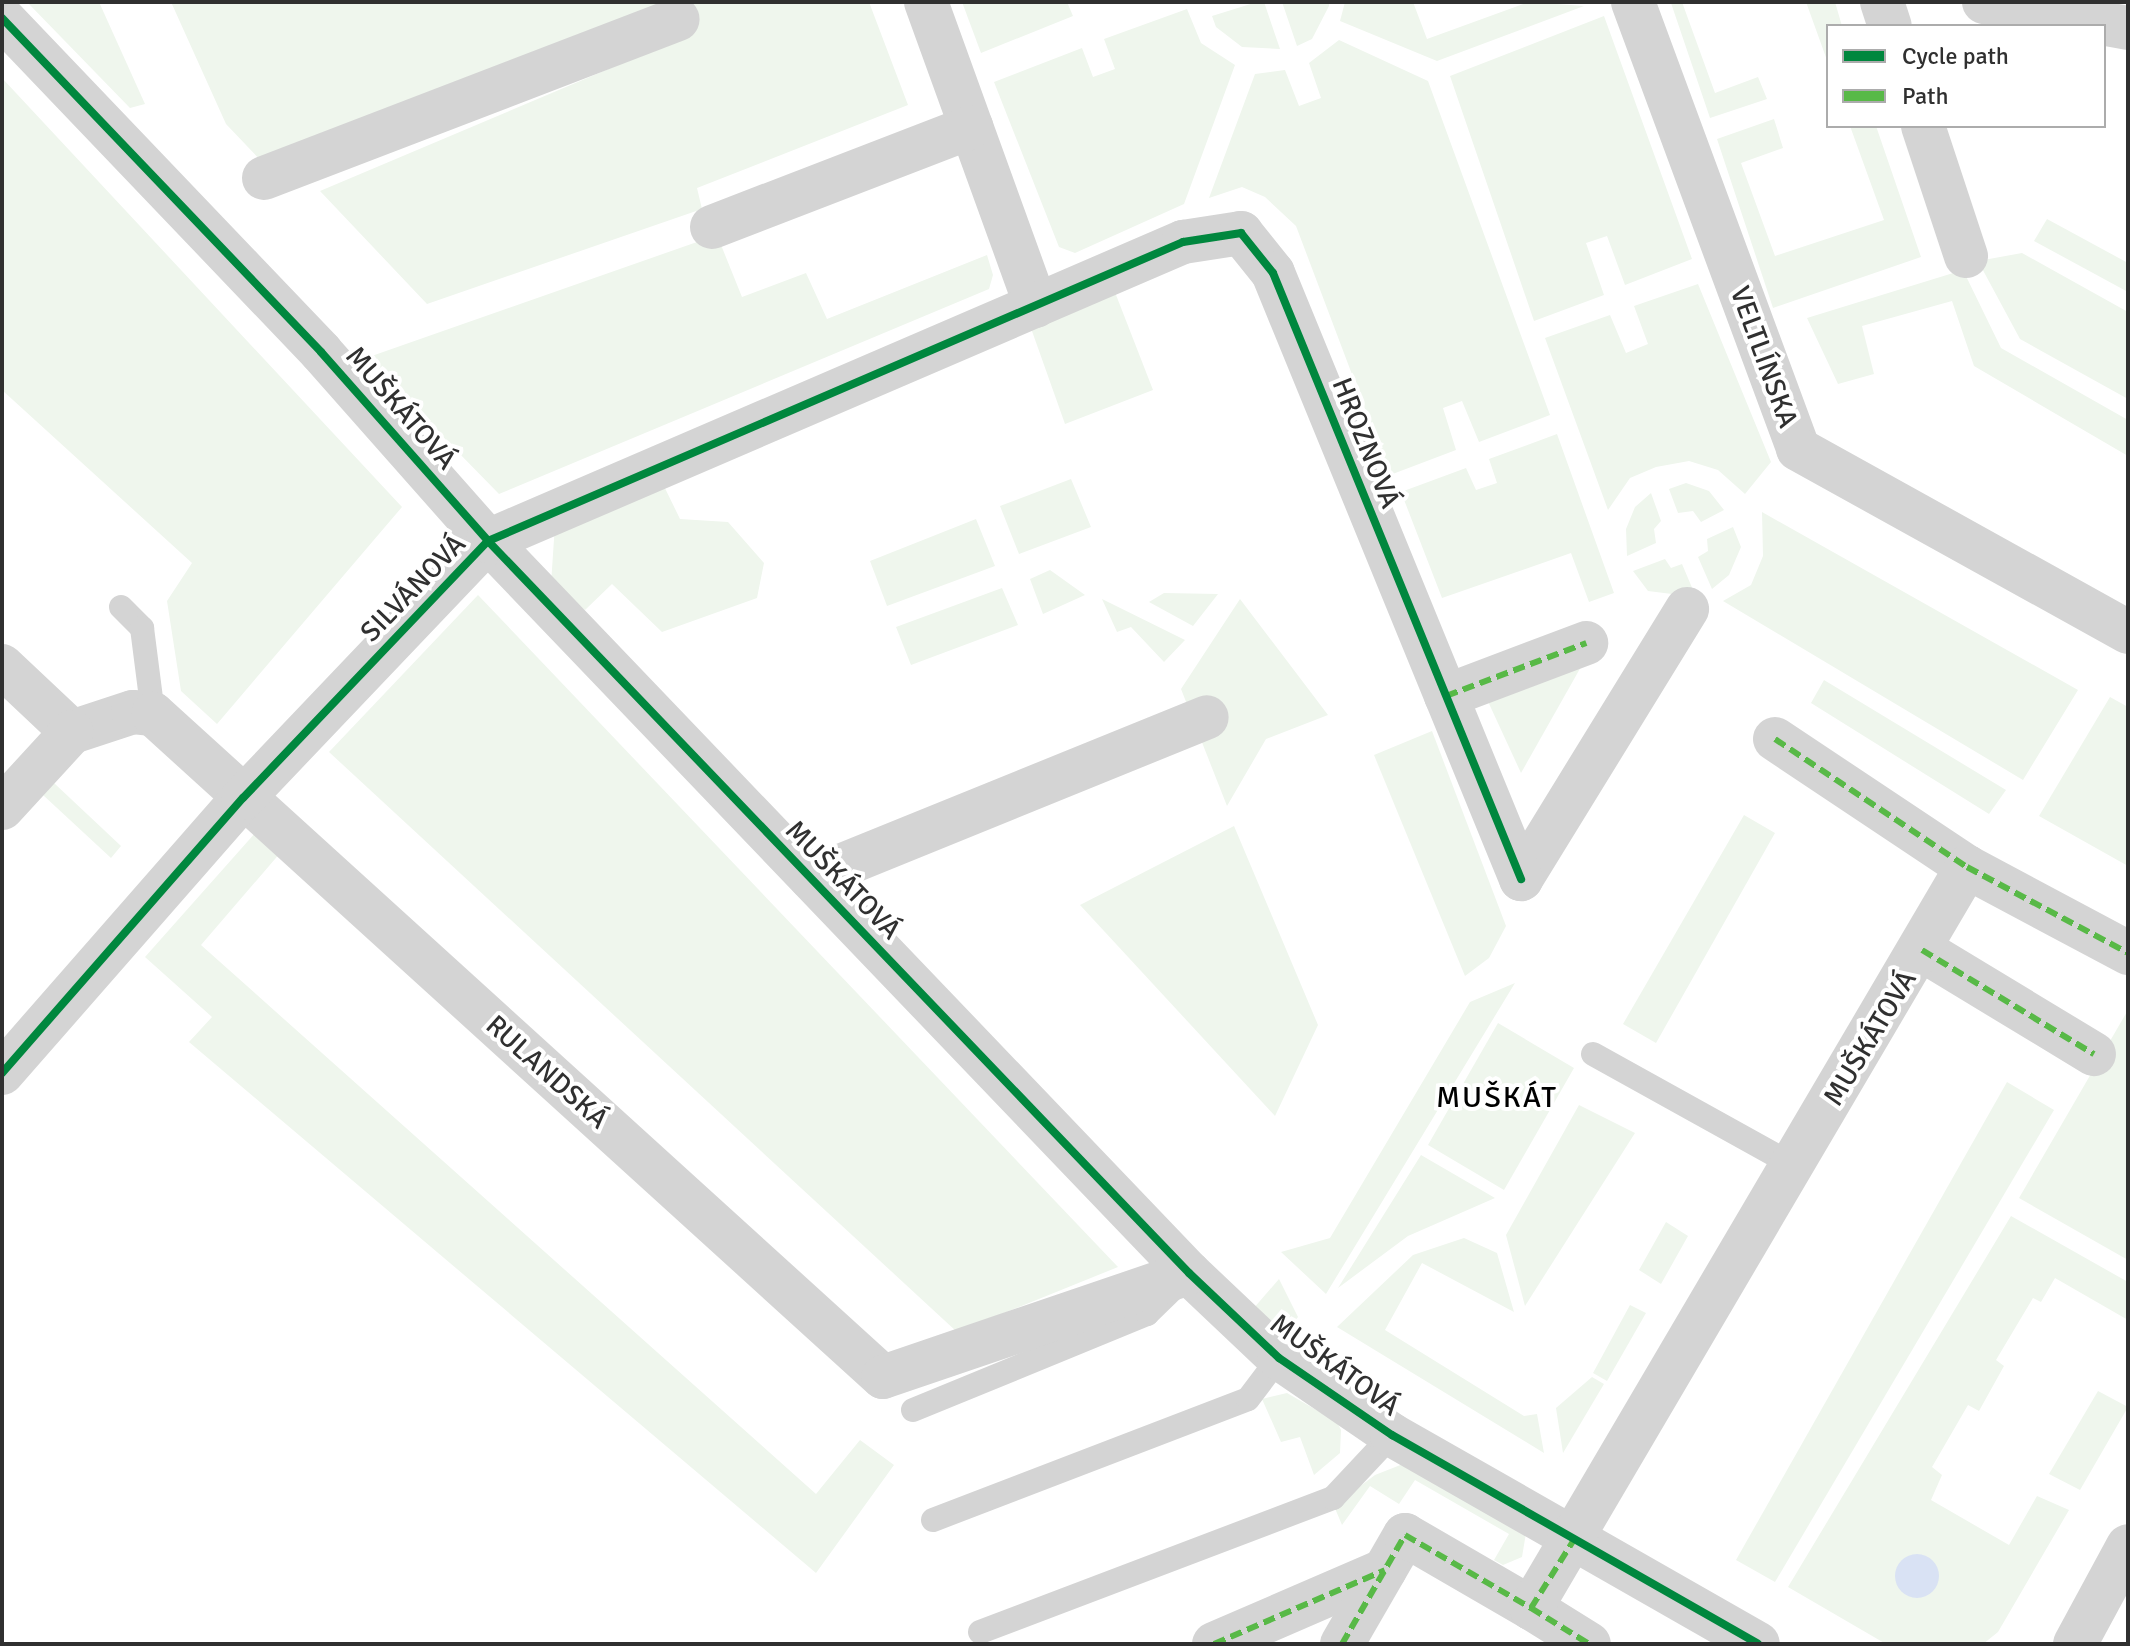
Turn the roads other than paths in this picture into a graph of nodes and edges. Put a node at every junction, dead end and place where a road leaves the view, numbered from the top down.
1 (926, 2) edge
2 (1633, 2) edge
3 (1882, 2) edge
4 (1984, 2) edge
5 (2, 18) edge
6 (678, 19) dead end
7 (1889, 24) edge
8 (2106, 24) edge
9 (2106, 24) edge
10 (2128, 28) edge
11 (971, 127) junction
12 (1924, 128) edge
13 (264, 178) dead end
14 (712, 227) dead end
15 (1966, 256) dead end
16 (1036, 306) junction
17 (488, 541) junction
18 (121, 607) dead end
19 (1687, 609) dead end
20 (2128, 632) edge
21 (1586, 643) dead end
22 (2, 666) edge
23 (1446, 696) junction
24 (153, 714) junction
25 (1207, 717) dead end
26 (72, 732) junction
27 (1775, 739) dead end
28 (243, 798) junction
29 (2, 808) edge
30 (1967, 867) junction
31 (811, 878) junction
32 (1922, 950) junction
33 (2128, 953) edge
34 (1593, 1054) dead end
35 (2094, 1054) dead end
36 (2, 1073) edge
37 (1795, 1166) junction
38 (1189, 1273) junction
39 (1279, 1358) junction
40 (913, 1410) dead end
41 (1392, 1435) junction
42 (933, 1520) dead end
43 (1575, 1538) junction
44 (2128, 1546) edge
45 (1385, 1570) junction
46 (1531, 1608) junction
47 (980, 1632) dead end
48 (1583, 1643) edge
49 (1214, 1644) edge
50 (1342, 1644) edge
51 (1758, 1644) edge
52 (2075, 1644) edge

1 - 11 street
2 - 20 street, VELTLÍNSKA
3 - 7 street
4 - 8 street
5 - 17 street, MUŠKÁTOVÁ
6 - 13 street
9 - 10 street
11 - 14 street
11 - 16 street
12 - 15 street
16 - 17 street, SILVÁNOVÁ
16 - 23 street, HROZNOVÁ
17 - 28 street, SILVÁNOVÁ
17 - 31 street, MUŠKÁTOVÁ
18 - 24 lane
19 - 23 street, HROZNOVÁ
21 - 23 street
22 - 26 street
24 - 26 street
24 - 28 street, RULANDSKÁ
25 - 31 street
26 - 29 street
27 - 30 street
28 - 36 street, SILVÁNOVÁ
28 - 38 street, RULANDSKÁ
30 - 32 street, MUŠKÁTOVÁ
30 - 33 street
31 - 38 street, MUŠKÁTOVÁ
32 - 35 street
32 - 37 street, MUŠKÁTOVÁ
34 - 37 lane
37 - 43 street, MUŠKÁTOVÁ
38 - 39 street, MUŠKÁTOVÁ
38 - 40 lane
39 - 41 street, MUŠKÁTOVÁ
39 - 42 lane
41 - 43 street, MUŠKÁTOVÁ
41 - 47 lane
43 - 46 street
43 - 51 street, MUŠKÁTOVÁ
44 - 52 street
45 - 46 street
45 - 49 street
45 - 50 street
46 - 48 street

